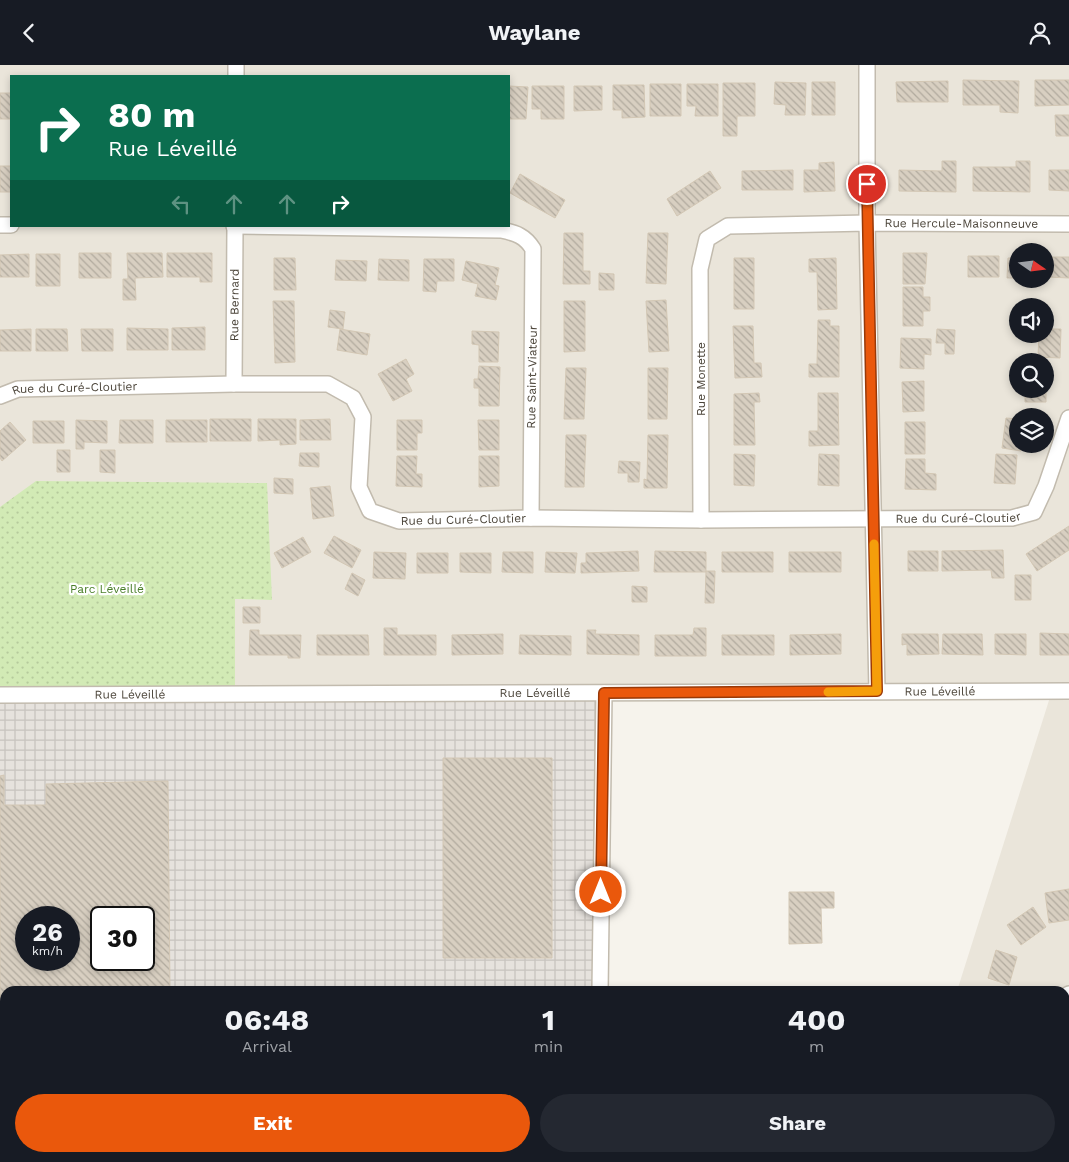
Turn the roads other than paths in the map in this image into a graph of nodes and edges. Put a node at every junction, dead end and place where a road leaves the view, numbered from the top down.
1 (868, 65) edge
2 (867, 223) junction
3 (1069, 224) edge
4 (235, 227) edge
5 (301, 227) edge
6 (707, 239) joint
7 (234, 383) junction
8 (0, 396) edge
9 (1069, 418) edge
10 (531, 517) junction
11 (701, 520) junction
12 (874, 520) junction
13 (877, 691) junction
14 (1069, 691) edge
15 (604, 693) junction
16 (0, 695) edge
17 (600, 986) edge

1 - 2 street
2 - 3 street, Rue Hercule-Maisonneuve
2 - 6 street, Rue Hercule-Maisonneuve
2 - 12 street
4 - 7 street, Rue Bernard
5 - 10 street, Rue Saint-Viateur
6 - 11 street, Rue Monette
7 - 8 street, Rue du Curé-Cloutier
7 - 10 street, Rue du Curé-Cloutier
9 - 12 street, Rue du Curé-Cloutier
10 - 11 street, Rue du Curé-Cloutier
11 - 12 street, Rue du Curé-Cloutier
12 - 13 street
13 - 14 street, Rue Léveillé
13 - 15 street, Rue Léveillé
15 - 16 street, Rue Léveillé
15 - 17 street

